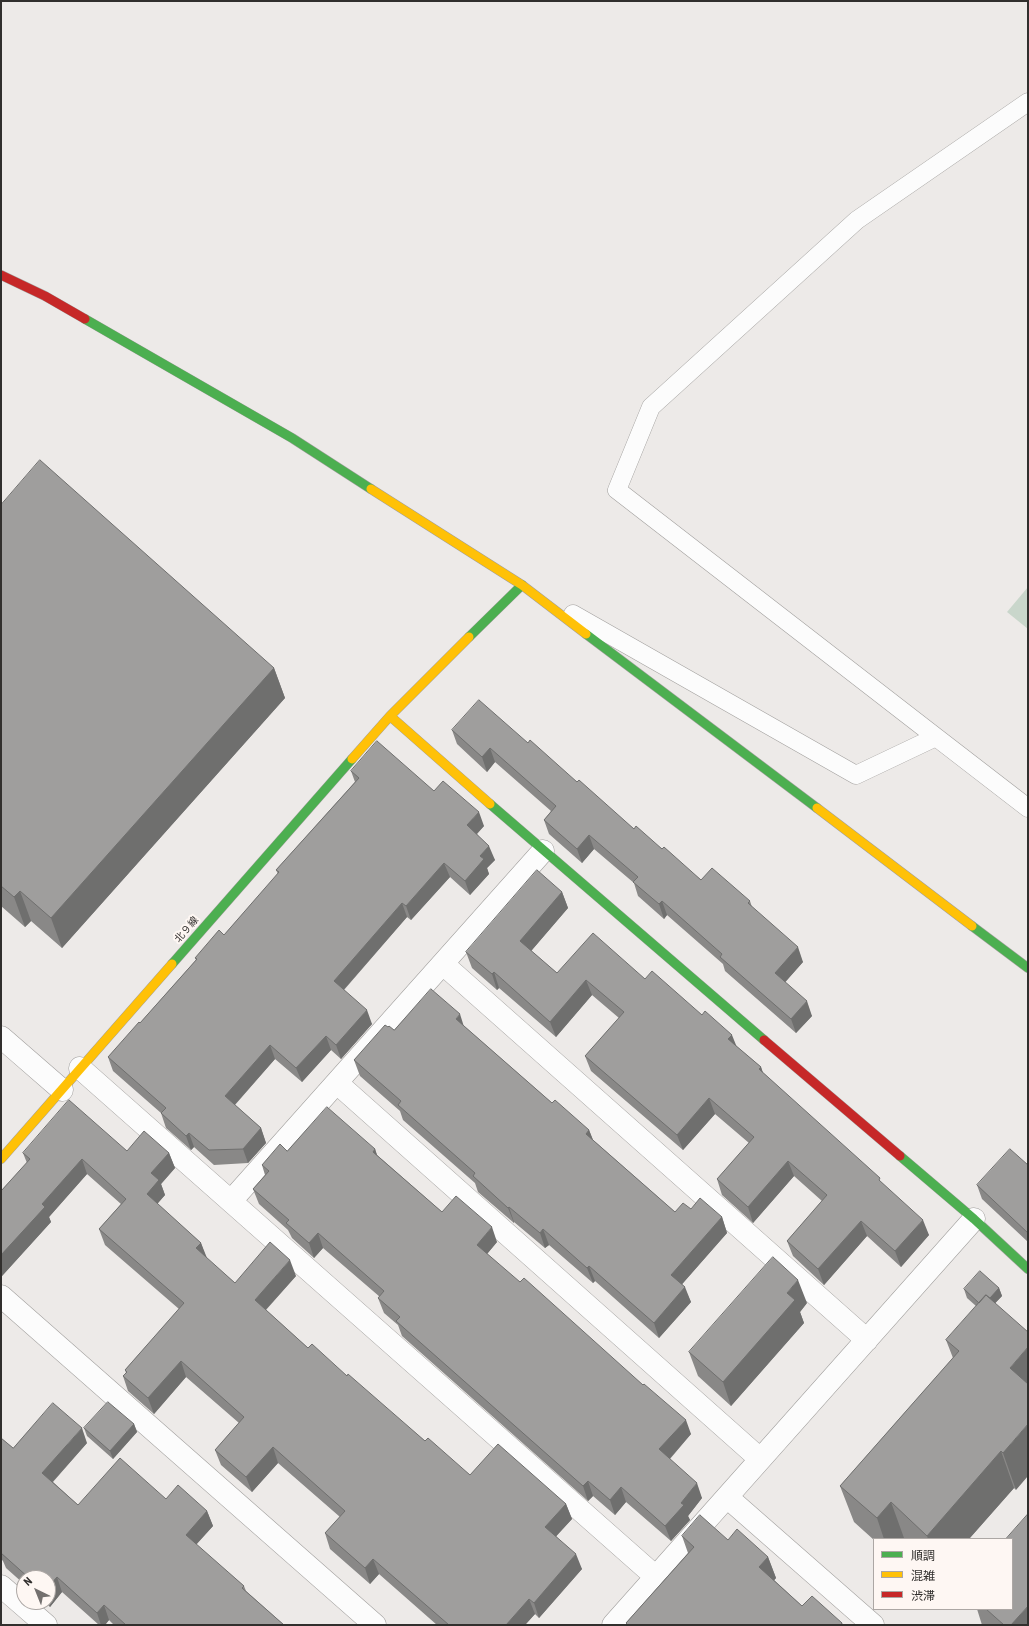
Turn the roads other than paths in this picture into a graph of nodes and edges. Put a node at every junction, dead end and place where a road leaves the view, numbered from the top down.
1 (1028, 102) edge
2 (1, 274) edge
3 (522, 585) junction
4 (390, 716) junction
5 (936, 737) junction
6 (1028, 808) edge
7 (543, 851) junction
8 (443, 964) junction
9 (1028, 968) edge
10 (1, 1036) edge
11 (80, 1068) junction
12 (336, 1083) junction
13 (62, 1090) junction
14 (1, 1159) edge
15 (231, 1201) junction
16 (974, 1219) junction
17 (1028, 1269) edge
18 (1, 1296) edge
19 (867, 1340) junction
20 (760, 1459) junction
21 (727, 1497) junction
22 (656, 1577) junction
23 (1, 1586) edge
24 (46, 1625) edge
25 (375, 1625) edge
26 (613, 1625) edge
27 (873, 1625) edge

1 - 5 lane
2 - 3 street
3 - 4 street, 北９線
3 - 5 lane
3 - 9 street
4 - 7 street
4 - 11 street, 北９線
5 - 6 lane
7 - 8 street
7 - 16 street
8 - 12 street
8 - 19 street
10 - 13 street
11 - 13 street, 北９線
11 - 15 street
12 - 15 street
12 - 20 street
13 - 14 street, 北９線
15 - 22 street
16 - 17 street
16 - 19 street
18 - 25 street
19 - 20 street
20 - 21 street
21 - 22 street
21 - 27 street
22 - 26 street
23 - 24 street

